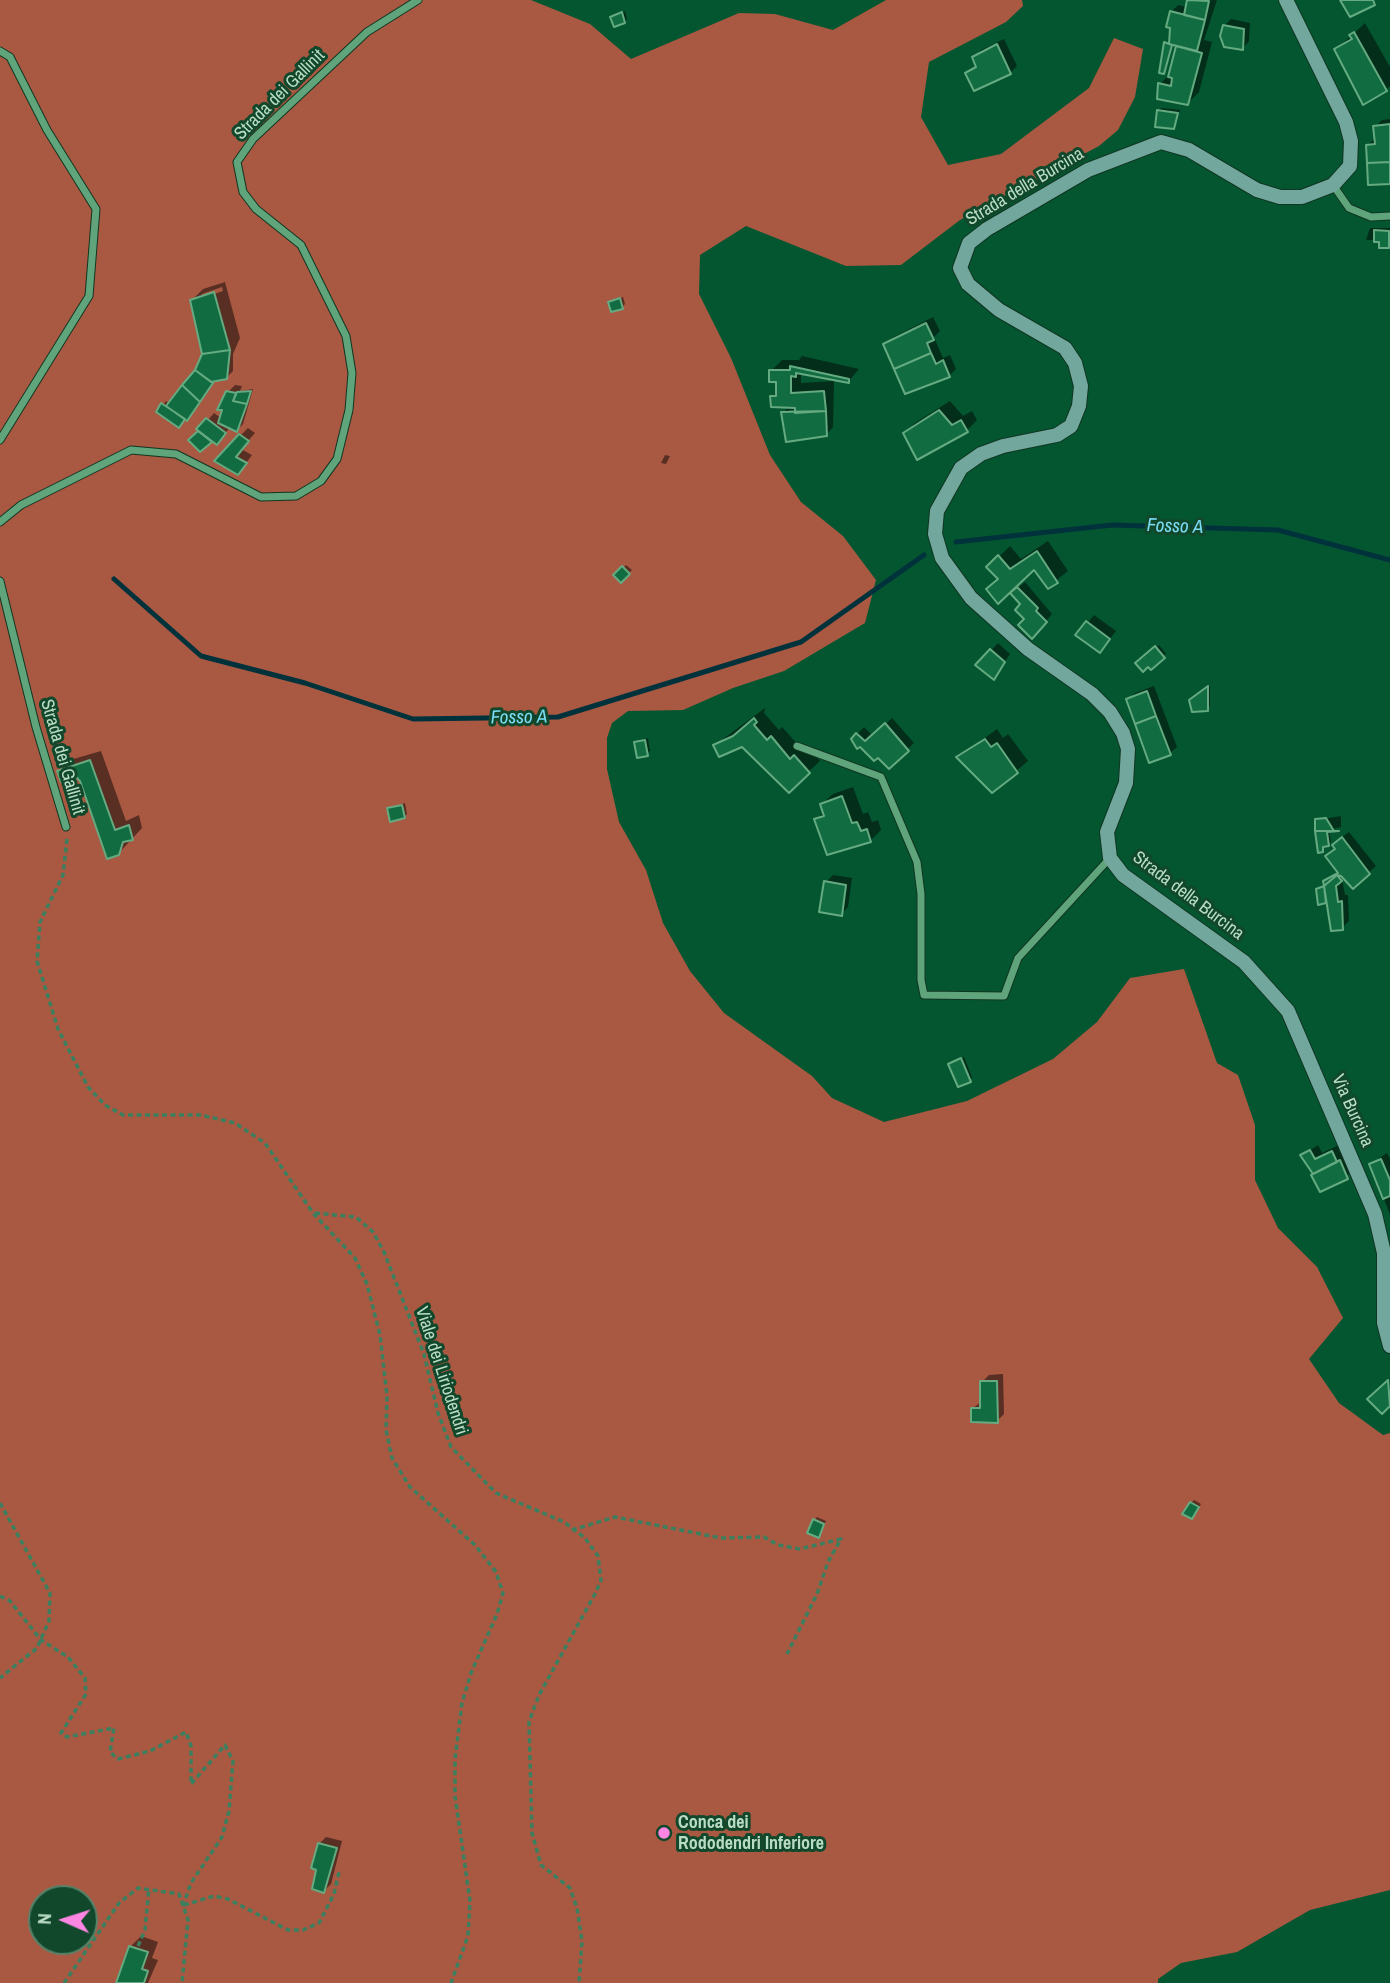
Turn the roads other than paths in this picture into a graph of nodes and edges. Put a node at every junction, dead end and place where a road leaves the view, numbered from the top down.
1 (418, 0) edge
2 (1286, 0) edge
3 (0, 51) edge
4 (1333, 185) junction
5 (1390, 216) edge
6 (0, 440) edge
7 (0, 522) edge
8 (0, 581) edge
9 (797, 746) dead end
10 (66, 827) road end
11 (1110, 859) junction
12 (1265, 984) joint
13 (1390, 1346) edge

1 - 7 street, Strada dei Gallinit
2 - 4 street
3 - 6 street
4 - 5 street
4 - 11 street, Strada della Burcina
8 - 10 street, Strada dei Gallinit
9 - 11 street
11 - 12 street, Strada della Burcina
12 - 13 street, Via Burcina

